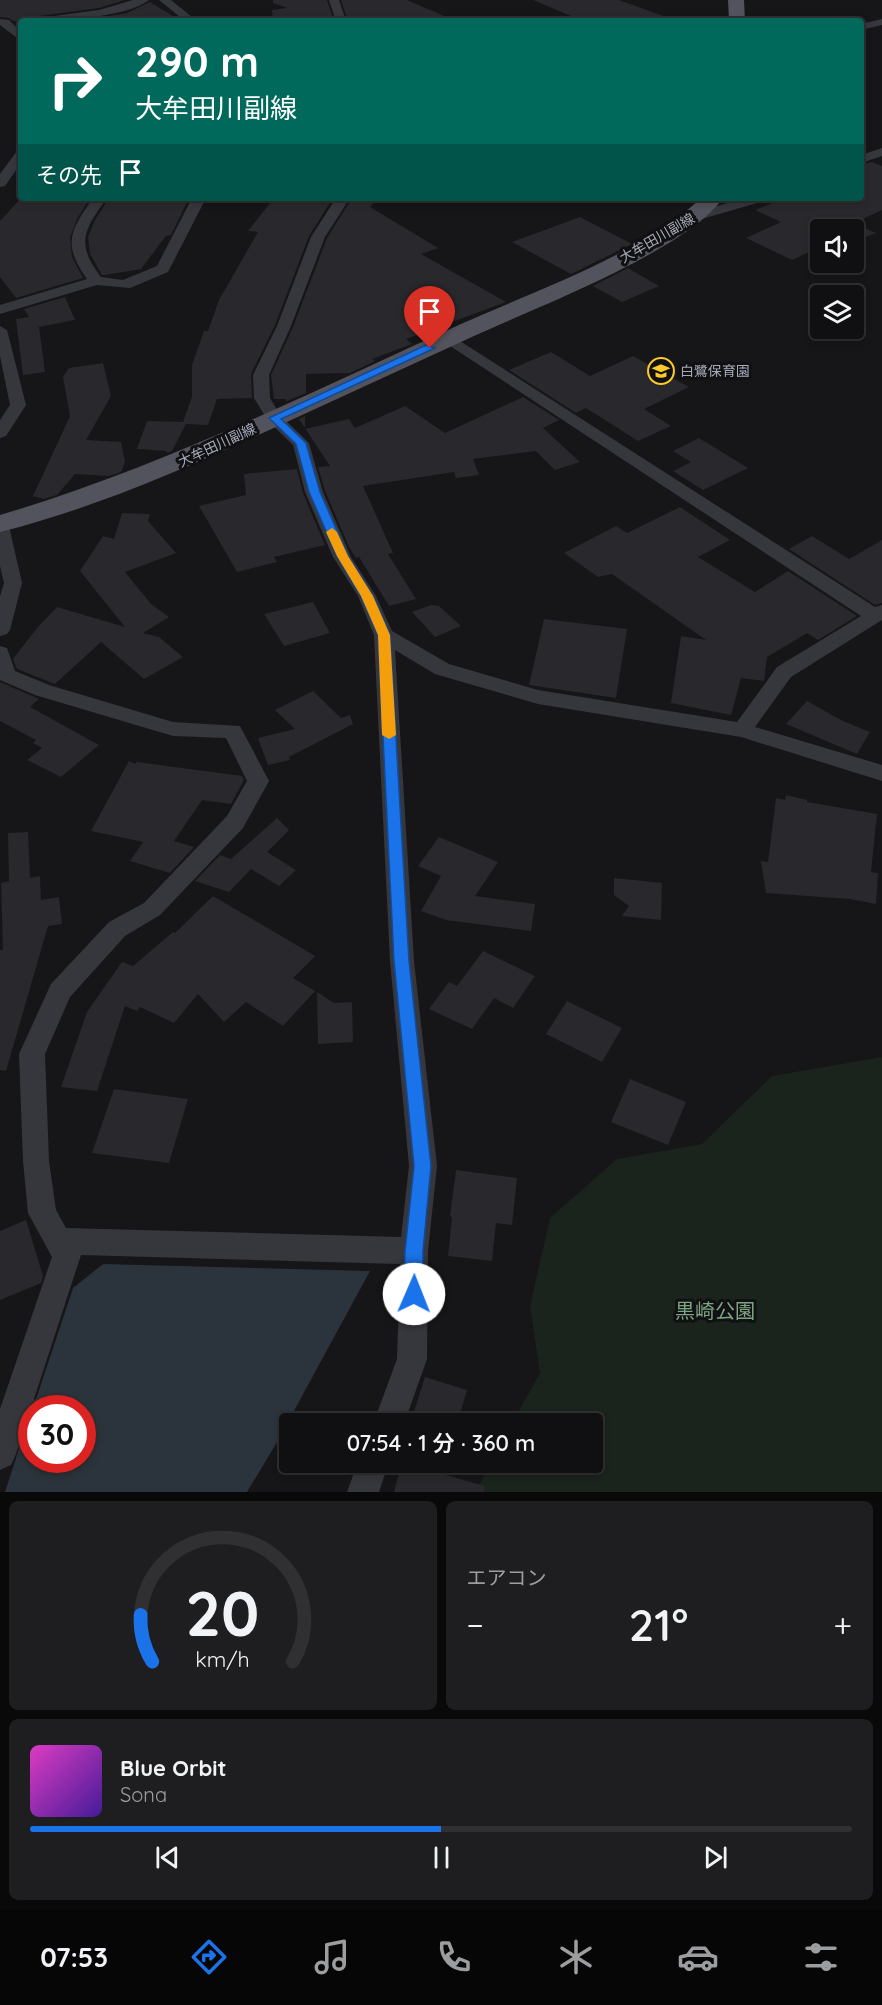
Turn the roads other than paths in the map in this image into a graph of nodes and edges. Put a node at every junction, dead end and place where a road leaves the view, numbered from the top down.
1 (144, 0) edge
2 (164, 0) edge
3 (334, 0) edge
4 (736, 0) edge
5 (100, 13) junction
6 (62, 18) edge
7 (106, 18) edge
8 (188, 18) edge
9 (340, 18) edge
10 (737, 18) edge
11 (882, 22) edge
12 (4, 23) edge
13 (864, 26) edge
14 (18, 35) edge
15 (882, 152) edge
16 (18, 158) edge
17 (864, 158) edge
18 (0, 183) edge
19 (98, 201) edge
20 (197, 201) edge
21 (341, 201) edge
22 (710, 201) edge
23 (749, 201) edge
24 (695, 217) junction
25 (96, 281) junction
26 (0, 309) edge
27 (0, 330) edge
28 (449, 339) junction
29 (274, 418) junction
30 (0, 433) edge
31 (0, 525) edge
32 (878, 613) edge
33 (0, 630) edge
34 (384, 635) junction
35 (0, 653) edge
36 (742, 730) junction
37 (882, 773) edge
38 (59, 1241) junction
39 (414, 1251) junction
40 (392, 1413) edge
41 (0, 1454) edge
42 (370, 1473) edge
43 (363, 1492) edge

1 - 5 street
2 - 8 street
3 - 9 street
4 - 10 main road
5 - 6 street
5 - 7 street
11 - 13 street
12 - 14 street
15 - 17 street
16 - 18 street
19 - 25 street
20 - 25 street
21 - 29 street
22 - 24 main road, 大牟田川副線
23 - 24 street
24 - 28 main road, 大牟田川副線
25 - 26 street
27 - 30 street
28 - 29 main road, 大牟田川副線
28 - 32 street
29 - 31 main road, 大牟田川副線
29 - 34 street
31 - 33 street
32 - 36 street
34 - 36 street
34 - 39 street
35 - 38 street
36 - 37 street
38 - 39 street
38 - 41 street
39 - 40 street
42 - 43 street

